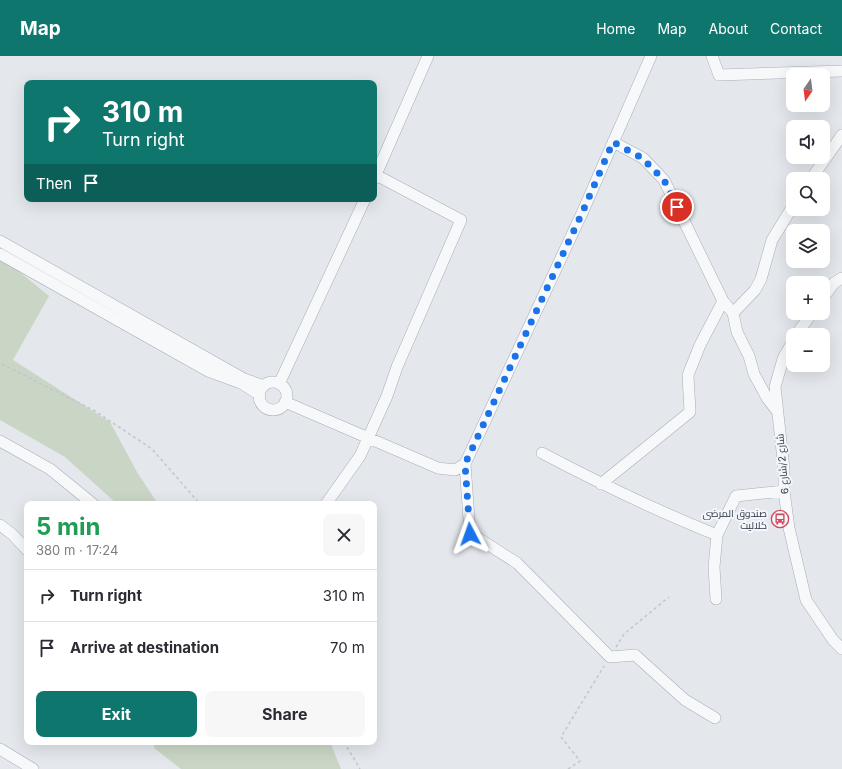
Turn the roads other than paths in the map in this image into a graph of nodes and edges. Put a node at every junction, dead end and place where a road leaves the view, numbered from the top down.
1 (428, 56) edge
2 (651, 56) edge
3 (712, 56) edge
4 (842, 71) edge
5 (842, 135) edge
6 (613, 142) junction
7 (377, 172) edge
8 (817, 172) edge
9 (377, 178) edge
10 (364, 202) edge
11 (787, 216) edge
12 (0, 241) edge
13 (0, 246) edge
14 (0, 254) edge
15 (842, 278) edge
16 (830, 288) edge
17 (723, 301) junction
18 (733, 313) junction
19 (786, 355) edge
20 (279, 384) junction
21 (245, 385) junction
22 (262, 390) junction
23 (285, 402) junction
24 (777, 412) junction
25 (368, 438) junction
26 (0, 441) edge
27 (542, 454) dead end
28 (465, 464) junction
29 (601, 484) junction
30 (784, 491) junction
31 (89, 501) edge
32 (328, 501) edge
33 (0, 525) edge
34 (716, 535) junction
35 (24, 547) edge
36 (716, 598) dead end
37 (842, 649) edge
38 (715, 718) dead end
39 (0, 749) edge
40 (33, 769) edge

1 - 7 street
2 - 6 street
3 - 4 street
5 - 8 street
6 - 17 street
6 - 28 street
9 - 25 street
10 - 20 street
11 - 18 street
12 - 22 street
13 - 21 street
14 - 21 street
15 - 16 street
17 - 18 street
17 - 29 street
18 - 24 street
19 - 24 street, شارع 2/شارع 6
20 - 22 street
20 - 23 street
21 - 22 street
22 - 23 street
23 - 25 street
24 - 30 street, شارع 2/شارع 6
25 - 28 street
25 - 32 street
26 - 31 street
27 - 29 street
28 - 38 street
29 - 34 street
30 - 34 street
30 - 37 street, شارع 2/شارع 6
33 - 35 street
34 - 36 street
39 - 40 street

